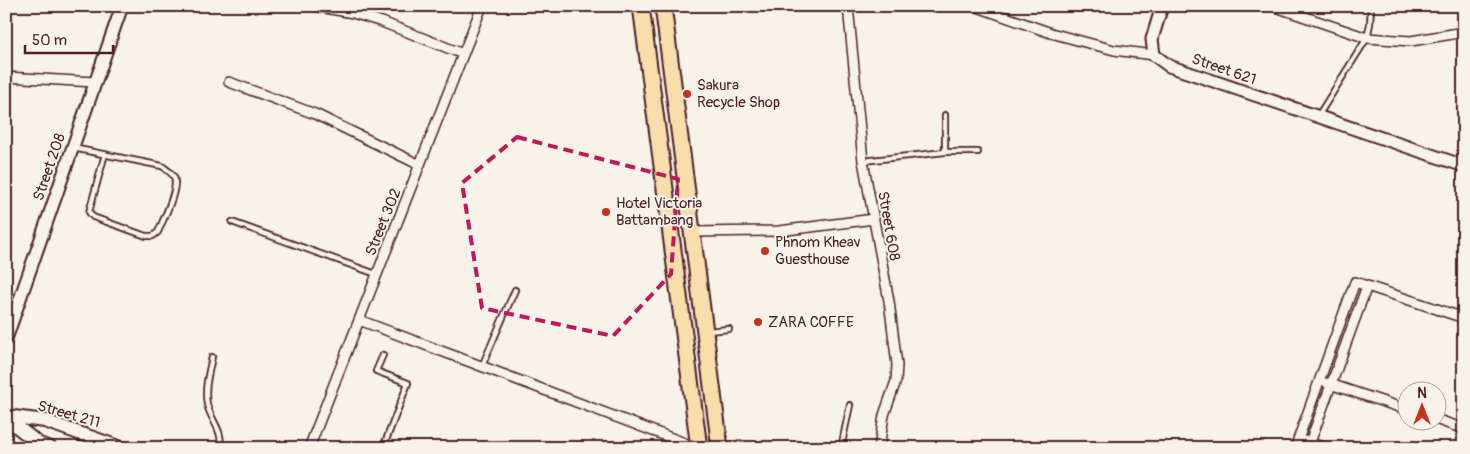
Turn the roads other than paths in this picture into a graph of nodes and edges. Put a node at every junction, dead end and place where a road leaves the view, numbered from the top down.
1 (122, 6) edge
2 (314, 6) edge
3 (482, 6) edge
4 (641, 6) edge
5 (663, 6) edge
6 (848, 6) edge
7 (975, 6) edge
8 (1162, 6) edge
9 (1273, 6) edge
10 (1371, 6) edge
11 (1464, 32) edge
12 (1367, 38) junction
13 (463, 54) junction
14 (1154, 55) junction
15 (6, 77) edge
16 (94, 82) junction
17 (229, 82) dead end
18 (945, 115) dead end
19 (1318, 117) junction
20 (72, 147) junction
21 (945, 152) junction
22 (978, 152) dead end
23 (105, 154) junction
24 (863, 161) junction
25 (420, 165) junction
26 (1464, 166) edge
27 (874, 219) junction
28 (232, 222) dead end
29 (691, 232) junction
30 (376, 274) junction
31 (1367, 286) junction
32 (516, 290) dead end
33 (1464, 318) edge
34 (359, 320) junction
35 (729, 329) dead end
36 (704, 332) junction
37 (6, 339) edge
38 (383, 355) dead end
39 (212, 357) dead end
40 (482, 366) junction
41 (1319, 380) junction
42 (1332, 384) junction
43 (850, 405) dead end
44 (1398, 407) edge
45 (6, 417) edge
46 (1448, 423) edge
47 (1464, 429) edge
48 (1298, 438) junction
49 (1309, 445) edge
50 (50, 448) edge
51 (121, 448) edge
52 (220, 448) edge
53 (309, 448) edge
54 (383, 448) edge
55 (699, 448) edge
56 (720, 448) edge
57 (841, 448) edge
58 (879, 448) edge
59 (1294, 448) edge
60 (1325, 448) edge

1 - 16 street, Street 208
2 - 13 street
3 - 13 street, Street 302
4 - 55 main road
5 - 29 main road
6 - 24 street, Street 608
7 - 14 street, Street 621
8 - 14 street
9 - 12 street
10 - 12 lane
11 - 12 street
12 - 19 lane
13 - 25 street, Street 302
14 - 19 street, Street 621
15 - 16 street
16 - 20 street, Street 208
17 - 25 street
18 - 21 lane
19 - 26 street, Street 621
20 - 23 lane
20 - 37 street, Street 208
21 - 22 lane
21 - 24 lane
23 - 23 lane
24 - 27 street, Street 608
25 - 30 street, Street 302
27 - 29 street
27 - 58 street, Street 608
28 - 30 lane
29 - 36 main road
30 - 34 street, Street 302
31 - 33 street
31 - 41 street
31 - 42 street
32 - 40 lane
34 - 40 street
34 - 53 street, Street 302
35 - 36 lane
36 - 56 main road
38 - 54 lane
39 - 52 lane
40 - 55 street
41 - 42 street
41 - 48 street
42 - 44 street
42 - 49 street
43 - 57 lane
45 - 50 main road, Street 211
45 - 51 main road, Street 211
46 - 47 street
48 - 49 street
48 - 59 street
49 - 60 street

